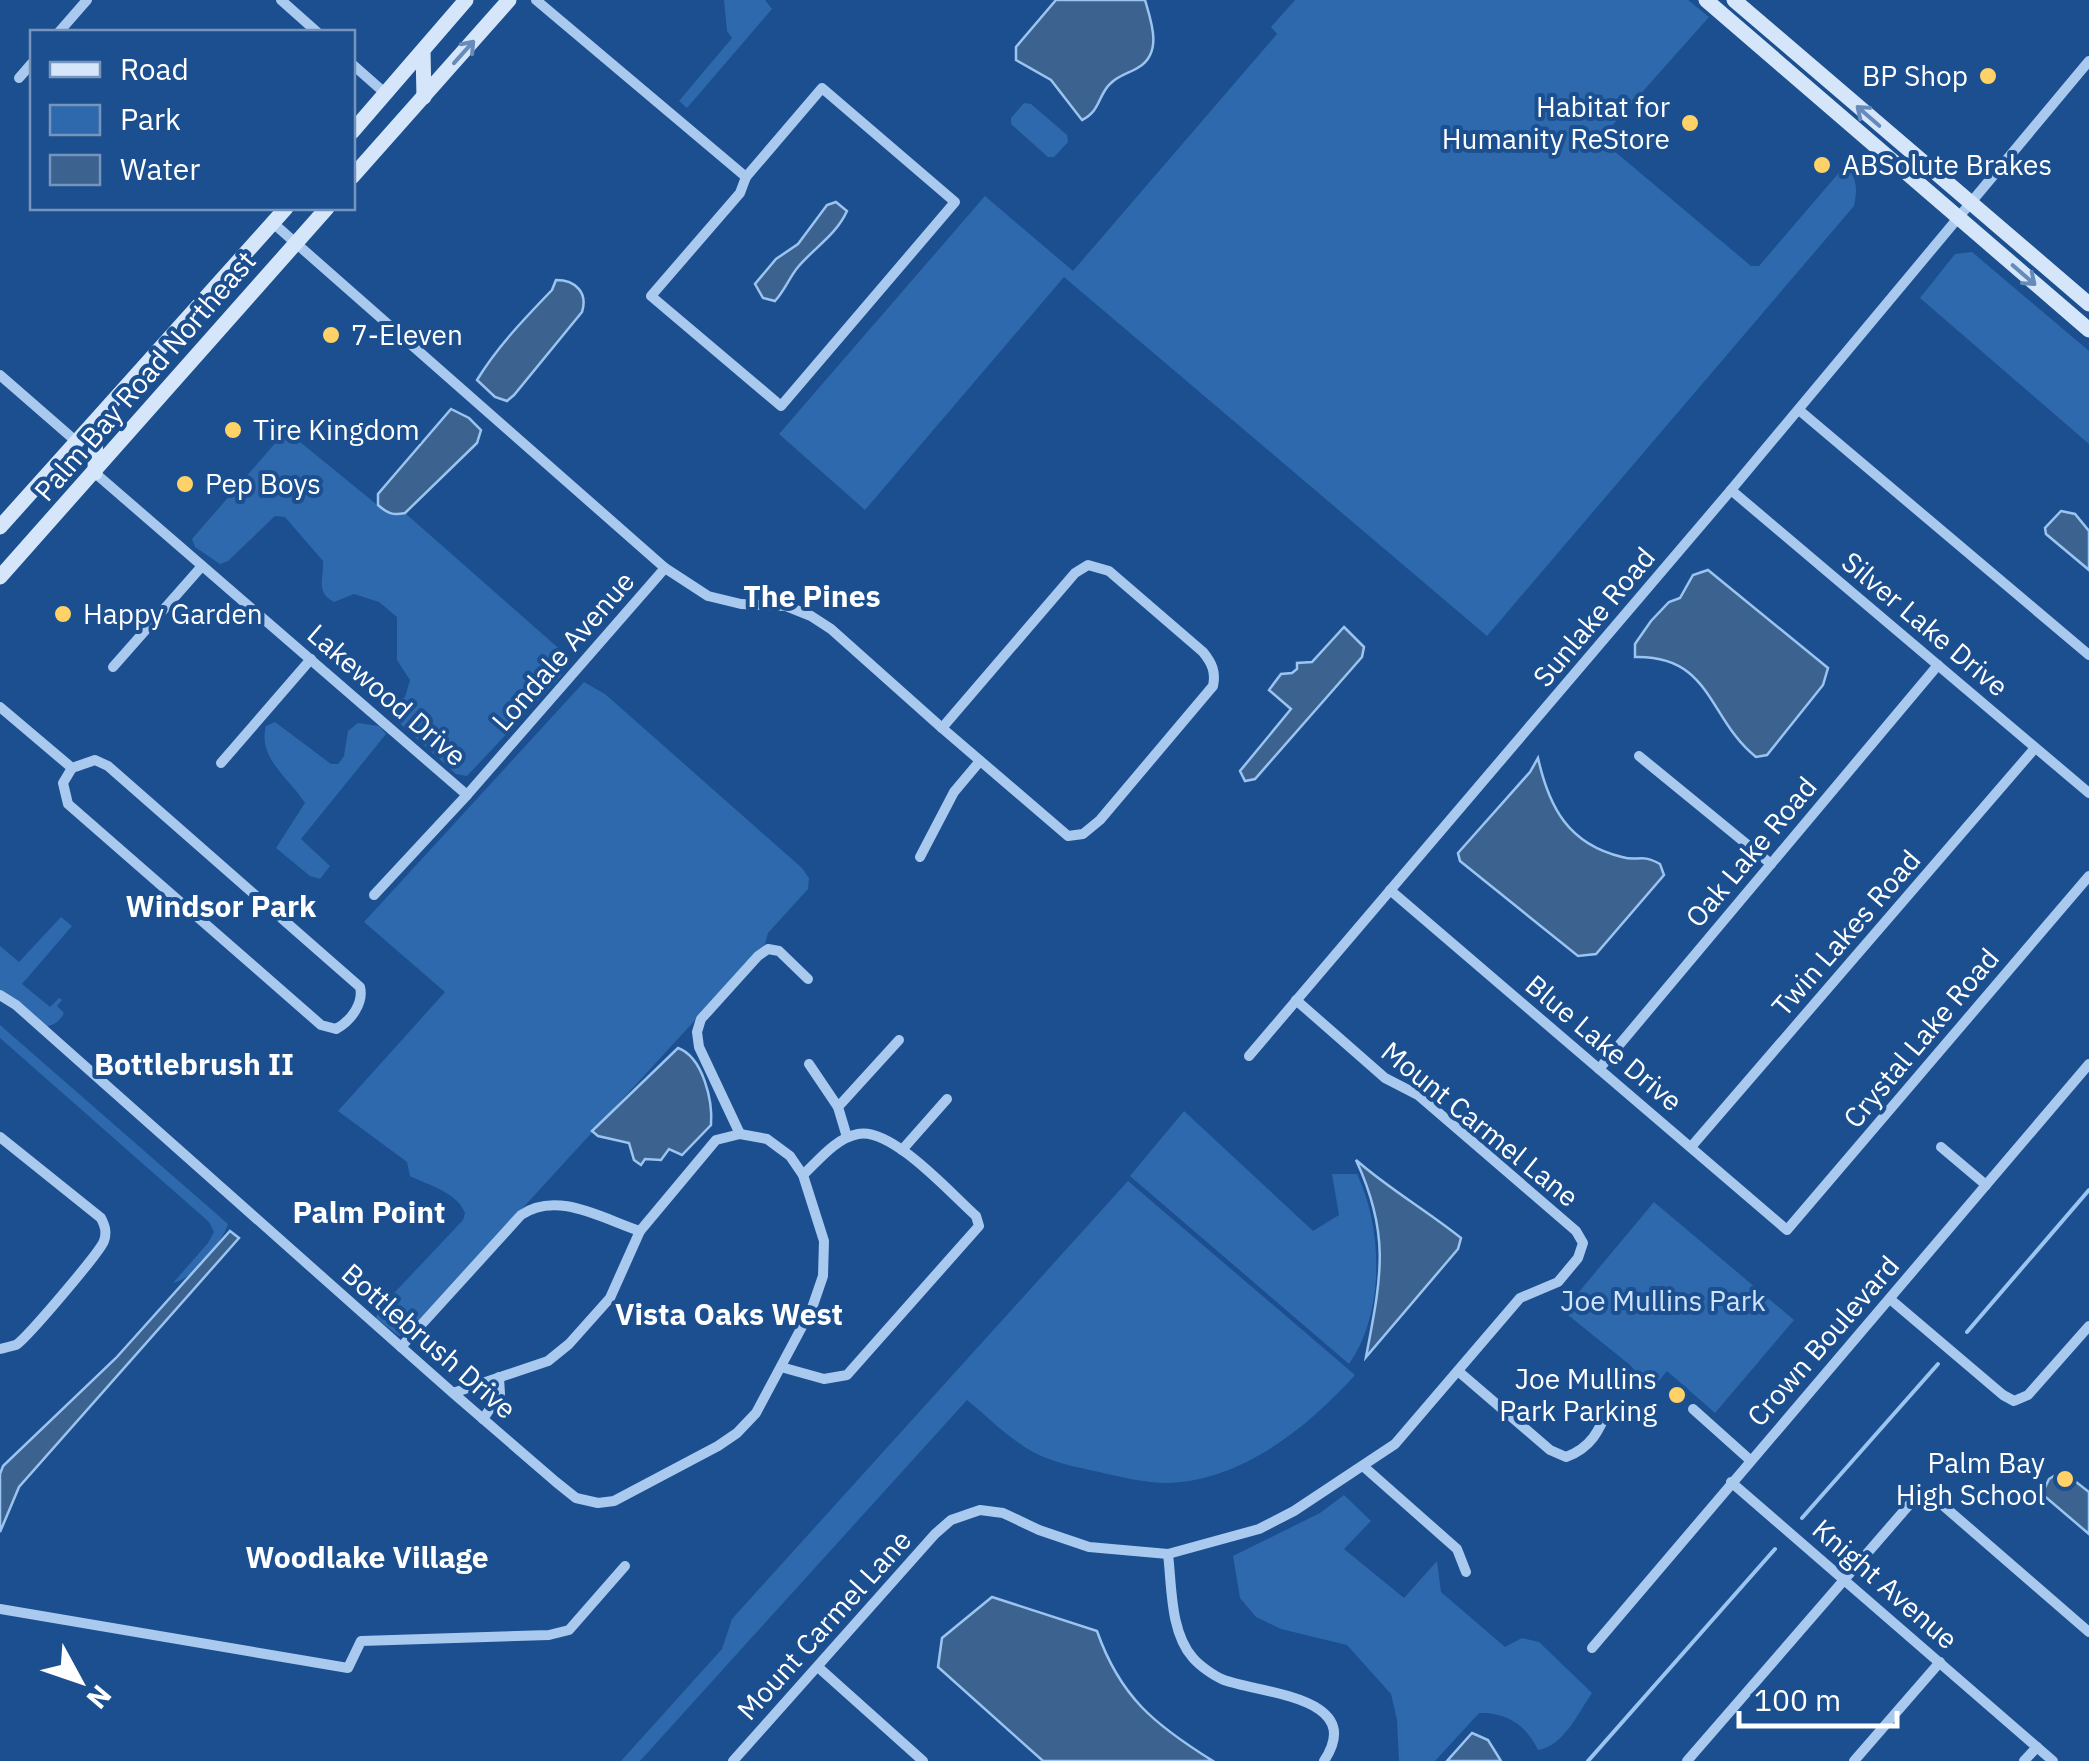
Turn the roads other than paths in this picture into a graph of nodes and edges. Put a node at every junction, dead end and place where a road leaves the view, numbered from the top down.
1 (87, 0) edge
2 (281, 0) edge
3 (466, 0) edge
4 (509, 0) edge
5 (536, 0) edge
6 (1706, 0) edge
7 (1734, 0) edge
8 (61, 30) edge
9 (315, 30) edge
10 (423, 51) junction
11 (2089, 61) edge
12 (30, 65) edge
13 (355, 67) edge
14 (19, 78) dead end
15 (386, 94) junction
16 (424, 97) junction
17 (355, 129) edge
18 (355, 174) edge
19 (746, 177) junction
20 (1969, 203) junction
21 (284, 210) edge
22 (325, 210) edge
23 (1960, 219) junction
24 (273, 223) junction
25 (297, 243) junction
26 (2089, 304) edge
27 (2089, 330) edge
28 (0, 375) edge
29 (1799, 410) junction
30 (96, 423) junction
31 (78, 443) junction
32 (95, 473) junction
33 (82, 486) junction
34 (1732, 490) junction
35 (0, 527) edge
36 (202, 566) junction
37 (665, 568) junction
38 (0, 577) edge
39 (2089, 655) edge
40 (311, 659) junction
41 (1938, 666) junction
42 (112, 667) dead end
43 (0, 707) edge
44 (942, 728) junction
45 (2036, 748) junction
46 (1639, 756) dead end
47 (980, 760) junction
48 (222, 763) dead end
49 (72, 768) junction
50 (2089, 792) edge
51 (467, 795) junction
52 (920, 857) dead end
53 (1771, 864) junction
54 (2089, 876) edge
55 (1390, 890) junction
56 (374, 895) dead end
57 (808, 980) dead end
58 (0, 996) edge
59 (1296, 1000) junction
60 (900, 1040) dead end
61 (1248, 1056) dead end
62 (810, 1064) dead end
63 (2089, 1064) edge
64 (1599, 1068) junction
65 (946, 1099) dead end
66 (838, 1107) junction
67 (740, 1134) junction
68 (847, 1137) junction
69 (0, 1138) edge
70 (1692, 1147) junction
71 (1941, 1147) dead end
72 (902, 1150) junction
73 (803, 1175) junction
74 (1986, 1184) junction
75 (1787, 1230) joint
76 (640, 1232) junction
77 (1890, 1298) junction
78 (2089, 1326) edge
79 (401, 1348) junction
80 (0, 1349) edge
81 (781, 1367) junction
82 (1458, 1371) junction
83 (499, 1378) junction
84 (453, 1393) junction
85 (1608, 1407) dead end
86 (1693, 1410) dead end
87 (483, 1419) junction
88 (1750, 1460) junction
89 (1363, 1466) junction
90 (1731, 1482) junction
91 (1168, 1554) junction
92 (626, 1566) dead end
93 (1466, 1572) dead end
94 (1845, 1579) junction
95 (0, 1609) edge
96 (2089, 1632) edge
97 (1592, 1648) dead end
98 (1940, 1662) junction
99 (818, 1667) junction
100 (2036, 1747) junction
101 (733, 1761) edge
102 (923, 1761) edge
103 (1324, 1761) edge
104 (1687, 1761) edge
105 (1854, 1761) edge
106 (2024, 1761) edge
107 (2052, 1761) edge

1 - 8 street
2 - 9 street
3 - 10 main road
16 -> 4 main road
5 - 19 street
6 - 23 main road
20 -> 7 main road
10 - 15 main road
10 - 16 main road
11 - 20 street, Sunlake Road
12 - 14 street
13 - 15 street
15 - 17 main road
16 - 18 main road
19 - 19 street
20 - 23 street, Sunlake Road
20 - 26 main road
21 - 24 main road, Palm Bay Road Northeast
22 - 25 main road, Palm Bay Road Northeast
23 -> 27 main road
23 - 29 street, Sunlake Road
24 - 25 street
24 - 30 main road, Palm Bay Road Northeast
25 - 32 main road, Palm Bay Road Northeast
25 - 37 street
28 - 31 street
29 - 34 street, Sunlake Road
29 - 39 street
30 - 31 main road, Palm Bay Road Northeast
30 - 32 main road
31 - 33 main road
31 - 35 main road, Palm Bay Road Northeast
32 - 33 main road, Palm Bay Road Northeast
32 - 36 street, Lakewood Drive
33 - 38 main road, Palm Bay Road Northeast
34 - 41 street, Silver Lake Drive
34 - 55 street, Sunlake Road
36 - 40 street, Lakewood Drive
36 - 42 street
37 - 44 street
37 - 51 street, Londale Avenue
40 - 48 street
40 - 51 street, Lakewood Drive
41 - 45 street, Silver Lake Drive
41 - 53 street, Oak Lake Road
43 - 49 street
44 - 47 street
44 - 47 street
45 - 50 street, Silver Lake Drive
45 - 70 street, Twin Lakes Road
46 - 53 street
47 - 52 street
49 - 49 street
51 - 56 street, Londale Avenue
53 - 64 street, Oak Lake Road
54 - 75 street, Crystal Lake Road
55 - 59 street, Sunlake Road
55 - 64 street, Blue Lake Drive
57 - 67 street
58 - 79 street, Bottlebrush Drive
59 - 61 street, Sunlake Road
59 - 82 street, Mount Carmel Lane
60 - 66 street
62 - 66 street
63 - 74 street, Crown Boulevard
64 - 70 street, Blue Lake Drive
65 - 72 street
66 - 68 street
67 - 73 street
67 - 76 street
68 - 72 street
68 - 73 street
69 - 80 street
70 - 75 street, Blue Lake Drive
71 - 74 street
72 - 81 street
73 - 81 street, Bottlebrush Drive
74 - 77 street, Crown Boulevard
76 - 79 street
76 - 83 street
77 - 78 street
77 - 88 street, Crown Boulevard
79 - 84 street, Bottlebrush Drive
81 - 87 street, Bottlebrush Drive
82 - 85 street
82 - 89 street, Mount Carmel Lane
83 - 84 street
83 - 87 street
84 - 87 street, Bottlebrush Drive
86 - 88 street
88 - 90 street, Crown Boulevard
89 - 91 street, Mount Carmel Lane
89 - 93 street
90 - 94 street, Knight Avenue
90 - 97 street, Crown Boulevard
91 - 99 street, Mount Carmel Lane
91 - 103 street
92 - 95 street
94 - 96 street
94 - 98 street, Knight Avenue
94 - 104 street
98 - 100 street, Knight Avenue
98 - 105 street
99 - 101 street, Mount Carmel Lane
99 - 102 street
100 - 106 street
100 - 107 street, Knight Avenue

